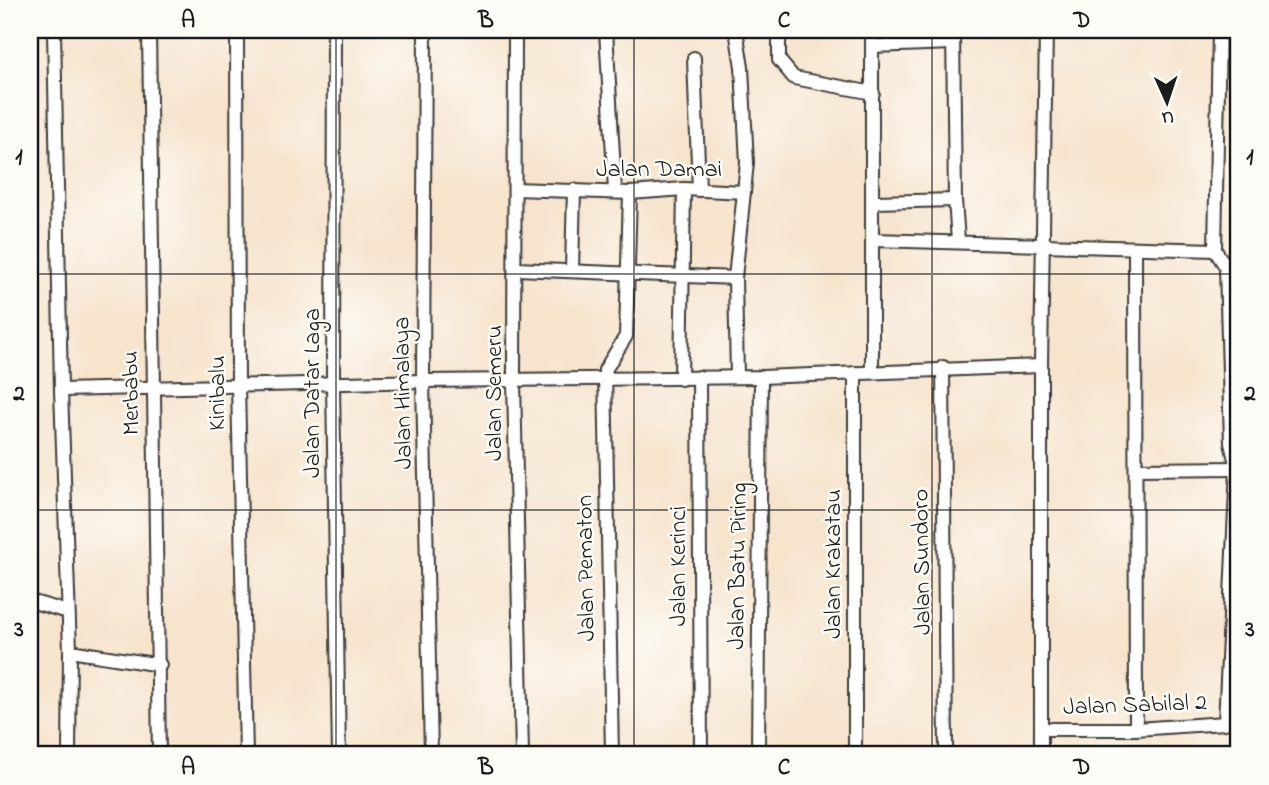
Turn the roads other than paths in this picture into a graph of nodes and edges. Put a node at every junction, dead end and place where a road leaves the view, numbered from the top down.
1 (54, 30) edge
2 (149, 30) edge
3 (237, 30) edge
4 (334, 30) edge
5 (425, 30) edge
6 (515, 30) edge
7 (606, 30) edge
8 (736, 30) edge
9 (779, 30) edge
10 (872, 30) edge
11 (1046, 30) edge
12 (1219, 30) edge
13 (953, 36) edge
14 (873, 46) junction
15 (694, 58) dead end
16 (873, 93) junction
17 (515, 189) junction
18 (684, 189) junction
19 (574, 190) junction
20 (699, 190) junction
21 (615, 191) junction
22 (744, 192) junction
23 (630, 193) junction
24 (956, 200) junction
25 (874, 202) junction
26 (873, 240) junction
27 (958, 241) junction
28 (1044, 245) junction
29 (1135, 248) junction
30 (1215, 250) junction
31 (516, 269) junction
32 (572, 271) junction
33 (627, 273) junction
34 (681, 274) junction
35 (735, 278) junction
36 (1041, 366) junction
37 (943, 367) junction
38 (872, 372) junction
39 (855, 373) junction
40 (737, 376) junction
41 (699, 377) junction
42 (761, 377) junction
43 (681, 379) junction
44 (605, 380) junction
45 (424, 381) junction
46 (514, 381) junction
47 (238, 384) junction
48 (333, 385) junction
49 (152, 388) junction
50 (61, 390) junction
51 (1238, 468) edge
52 (1137, 469) junction
53 (30, 601) edge
54 (68, 612) junction
55 (70, 651) junction
56 (160, 665) junction
57 (1042, 729) junction
58 (1136, 729) junction
59 (69, 755) edge
60 (159, 755) edge
61 (246, 755) edge
62 (338, 755) edge
63 (431, 755) edge
64 (522, 755) edge
65 (612, 755) edge
66 (701, 755) edge
67 (758, 755) edge
68 (855, 755) edge
69 (946, 755) edge
70 (1041, 755) edge

1 - 50 street
2 - 49 street, Merbabu
3 - 47 street, Kinibalu
4 - 48 street, Jalan Datar Laga
5 - 45 street, Jalan Himalaya
6 - 17 street, Jalan Semeru
7 - 21 street
8 - 22 street
9 - 16 street
10 - 14 street
11 - 28 street
12 - 30 street
13 - 14 street
13 - 24 street
14 - 16 street
15 - 20 street
16 - 25 street
17 - 19 street, Jalan Damai
17 - 31 street, Jalan Semeru
18 - 20 street, Jalan Damai
18 - 23 street, Jalan Damai
18 - 34 street
19 - 21 street, Jalan Damai
19 - 32 street
20 - 22 street, Jalan Damai
21 - 23 street, Jalan Damai
22 - 35 street, Jalan Damai
23 - 33 street
24 - 25 street
24 - 27 street
25 - 26 street
26 - 27 street
26 - 38 street
27 - 28 street
28 - 29 street
28 - 36 street
29 - 30 street
29 - 52 street
30 - 51 street
31 - 32 street
31 - 46 street, Jalan Semeru
32 - 33 street
33 - 34 street
33 - 44 street
34 - 35 street
34 - 43 street
35 - 40 street, Jalan Damai
36 - 37 street
36 - 57 street
37 - 38 street
37 - 69 street, Jalan Sundoro
38 - 39 street
39 - 42 street
39 - 68 street, Jalan Krakatau
40 - 41 street
40 - 42 street
41 - 43 street
41 - 66 street, Jalan Kerinci
42 - 67 street, Jalan Batu Piring
43 - 44 street
44 - 46 street
44 - 65 street, Jalan Pematon
45 - 46 street
45 - 48 street
45 - 63 street, Jalan Himalaya
46 - 64 street, Jalan Semeru
47 - 48 street
47 - 49 street
47 - 61 street, Kinibalu
48 - 62 street, Jalan Datar Laga
49 - 50 street
49 - 56 street, Merbabu
50 - 54 street
51 - 52 street
51 - 58 street, Jalan Sabilal 2
52 - 58 street
53 - 54 street
54 - 55 street
55 - 56 street
55 - 59 street
56 - 60 street, Merbabu
57 - 58 street, Jalan Sabilal 2
57 - 70 street

